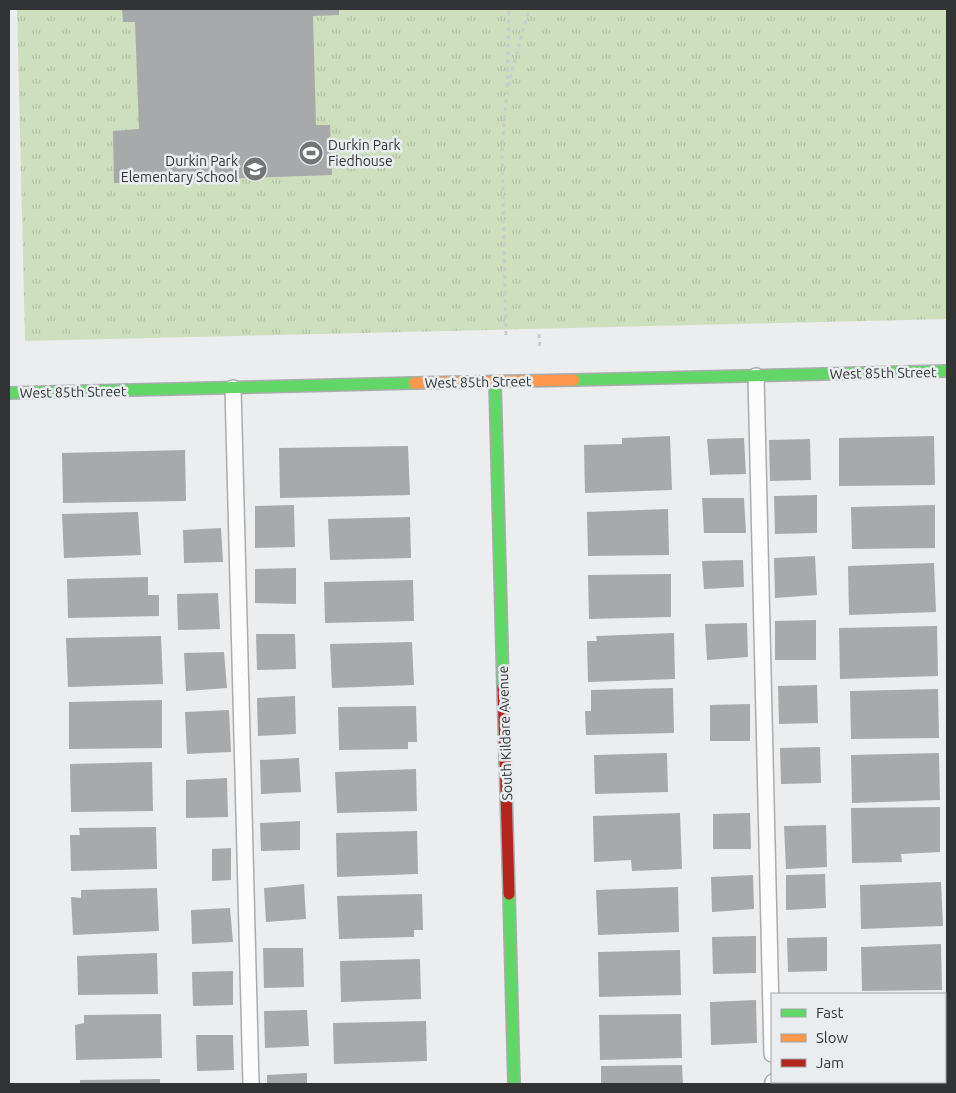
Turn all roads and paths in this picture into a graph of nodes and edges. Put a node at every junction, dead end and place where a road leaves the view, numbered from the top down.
1 (509, 9) edge
2 (529, 9) edge
3 (507, 91) junction
4 (540, 334) dead end
5 (506, 336) dead end
6 (541, 355) dead end
7 (947, 371) edge
8 (756, 376) junction
9 (495, 382) junction
10 (233, 388) junction
11 (9, 393) edge
12 (771, 1012) edge
13 (251, 1084) edge
14 (514, 1084) edge

1 - 3 path
2 - 3 path
3 - 5 path
4 - 6 path
7 - 8 street, West 85th Street
8 - 9 street, West 85th Street
8 - 12 lane
9 - 10 street, West 85th Street
9 - 14 street, South Kildare Avenue
10 - 11 street, West 85th Street
10 - 13 lane

